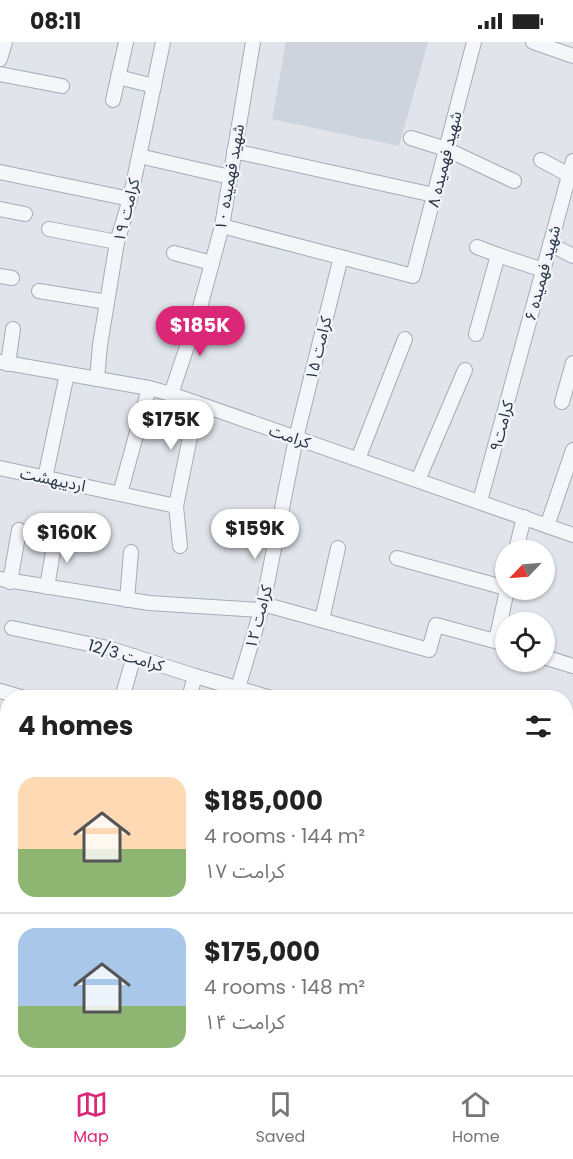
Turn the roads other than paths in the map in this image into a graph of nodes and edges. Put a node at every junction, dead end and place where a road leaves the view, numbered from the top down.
1 (5, 42) edge
2 (126, 42) edge
3 (163, 42) edge
4 (253, 42) edge
5 (474, 42) edge
6 (533, 42) edge
7 (573, 56) edge
8 (0, 59) edge
9 (0, 74) edge
10 (118, 77) junction
11 (62, 86) dead end
12 (154, 86) junction
13 (113, 100) dead end
14 (411, 138) dead end
15 (446, 149) junction
16 (234, 151) junction
17 (139, 156) junction
18 (541, 160) dead end
19 (573, 161) edge
20 (0, 172) edge
21 (569, 175) junction
22 (230, 177) junction
23 (514, 181) dead end
24 (434, 195) junction
25 (130, 199) junction
26 (0, 210) edge
27 (25, 214) dead end
28 (222, 226) junction
29 (49, 229) dead end
30 (117, 242) junction
31 (550, 244) junction
32 (477, 247) dead end
33 (174, 253) dead end
34 (498, 255) junction
35 (573, 256) edge
36 (341, 257) junction
37 (212, 263) junction
38 (543, 270) junction
39 (39, 291) dead end
40 (107, 302) junction
41 (198, 314) junction
42 (13, 329) dead end
43 (237, 329) dead end
44 (476, 334) dead end
45 (405, 339) dead end
46 (521, 350) joint
47 (4, 363) edge
48 (573, 363) edge
49 (465, 370) dead end
50 (67, 374) junction
51 (97, 379) junction
52 (149, 388) junction
53 (171, 394) junction
54 (562, 402) dead end
55 (197, 403) junction
56 (296, 438) junction
57 (573, 450) edge
58 (358, 459) junction
59 (0, 468) edge
60 (45, 478) junction
61 (418, 480) junction
62 (120, 494) junction
63 (480, 501) junction
64 (176, 506) junction
65 (524, 517) junction
66 (547, 526) junction
67 (19, 530) dead end
68 (56, 534) dead end
69 (573, 535) edge
70 (518, 540) edge
71 (180, 546) dead end
72 (338, 548) dead end
73 (131, 552) dead end
74 (397, 558) dead end
75 (5, 580) edge
76 (495, 586) edge
77 (47, 587) junction
78 (127, 600) junction
79 (262, 607) junction
80 (322, 620) junction
81 (12, 628) dead end
82 (495, 640) edge
83 (134, 656) junction
84 (555, 659) edge
85 (572, 663) edge
86 (195, 676) junction
87 (124, 690) edge
88 (191, 690) edge
89 (229, 690) edge
90 (237, 690) edge

1 - 8 street
2 - 10 street
3 - 12 street, کرامت ۱۹
4 - 16 street, شهید فهمیده ۱۰
5 - 15 street, شهید فهمیده ۸
6 - 7 street
9 - 11 street
10 - 12 street
10 - 13 street
12 - 17 street, کرامت ۱۹
14 - 15 street
15 - 23 street
15 - 24 street, شهید فهمیده ۸
16 - 22 street, شهید فهمیده ۱۰
16 - 24 street
17 - 22 street
17 - 25 street, کرامت ۱۹
18 - 21 street
19 - 21 street, شهید فهمیده ۶
20 - 25 street
21 - 31 street, شهید فهمیده ۶
22 - 28 street, شهید فهمیده ۱۰
24 - 36 street, شهید فهمیده ۸
25 - 30 street, کرامت ۱۹
26 - 27 street
28 - 36 street
28 - 37 street, شهید فهمیده ۱۰
29 - 30 street
30 - 40 street, کرامت ۱۹
31 - 35 street
31 - 38 street, شهید فهمیده ۶
32 - 34 street
33 - 37 street
34 - 38 street
34 - 44 street
36 - 56 street, کرامت ۱۵
37 - 41 street, شهید فهمیده ۱۰
38 - 46 street, شهید فهمیده ۶
39 - 40 street
40 - 51 street, کرامت ۱۹
41 - 43 street
41 - 53 street, شهید فهمیده ۱۰
42 - 47 street
45 - 58 street
46 - 63 street, کرامت۹
47 - 50 street, کرامت
48 - 54 street
49 - 61 street
50 - 51 street, کرامت
50 - 60 street
51 - 52 street, کرامت
52 - 53 street, کرامت
52 - 62 street
53 - 55 street, کرامت
55 - 56 street, کرامت
55 - 64 street
56 - 58 street, کرامت
56 - 79 street, کرامت ۱۲
57 - 66 street
58 - 61 street, کرامت
59 - 60 street, اردیبهشت
60 - 62 street, اردیبهشت
61 - 63 street, کرامت
62 - 64 street, اردیبهشت
63 - 65 street, کرامت
64 - 71 street
65 - 66 street, کرامت
65 - 70 street
66 - 69 street, کرامت
67 - 75 street
68 - 77 street
72 - 80 street
73 - 78 street
74 - 76 street
75 - 77 street
77 - 78 street
78 - 79 street
79 - 80 street
79 - 90 street, کرامت ۱۲
80 - 82 street
81 - 83 street, کرامت 12/3
83 - 86 street, کرامت 12/3
83 - 87 street
84 - 85 street
86 - 88 street
86 - 89 street, کرامت 12/3

